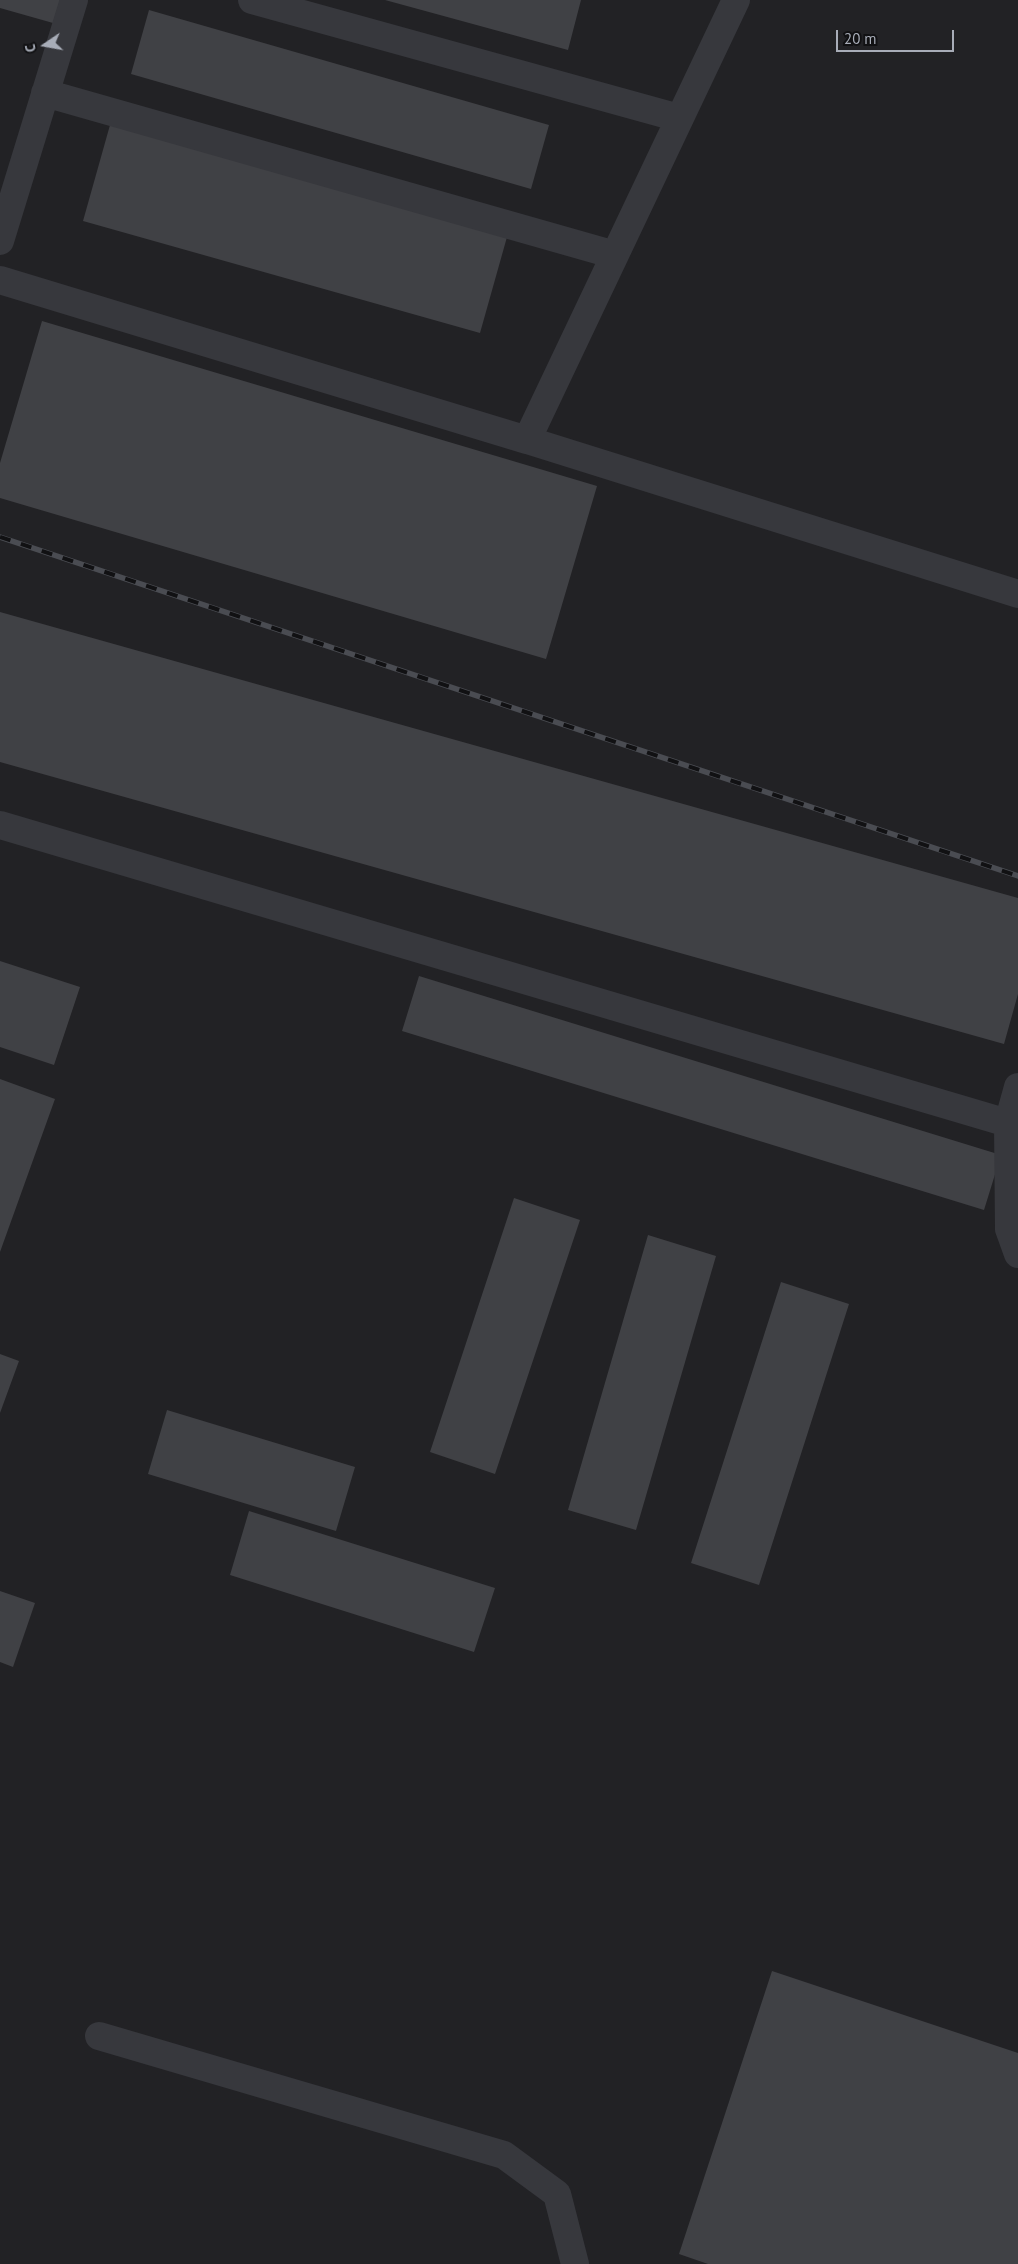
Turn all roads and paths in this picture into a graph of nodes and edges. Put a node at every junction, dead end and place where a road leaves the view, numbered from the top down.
1 (74, 0) edge
2 (252, 0) edge
3 (736, 0) edge
4 (46, 93) junction
5 (679, 118) junction
6 (0, 241) edge
7 (615, 255) junction
8 (0, 280) edge
9 (527, 440) junction
10 (1018, 594) edge
11 (0, 825) edge
12 (1018, 1087) edge
13 (1013, 1125) edge
14 (1018, 1254) edge
15 (99, 2036) dead end
16 (574, 2264) edge

1 - 4 lane
2 - 5 lane
3 - 5 lane
4 - 6 lane
4 - 7 lane
5 - 7 lane
7 - 9 lane
8 - 9 lane
9 - 10 lane
11 - 13 lane
12 - 13 lane
13 - 14 lane
15 - 16 lane

